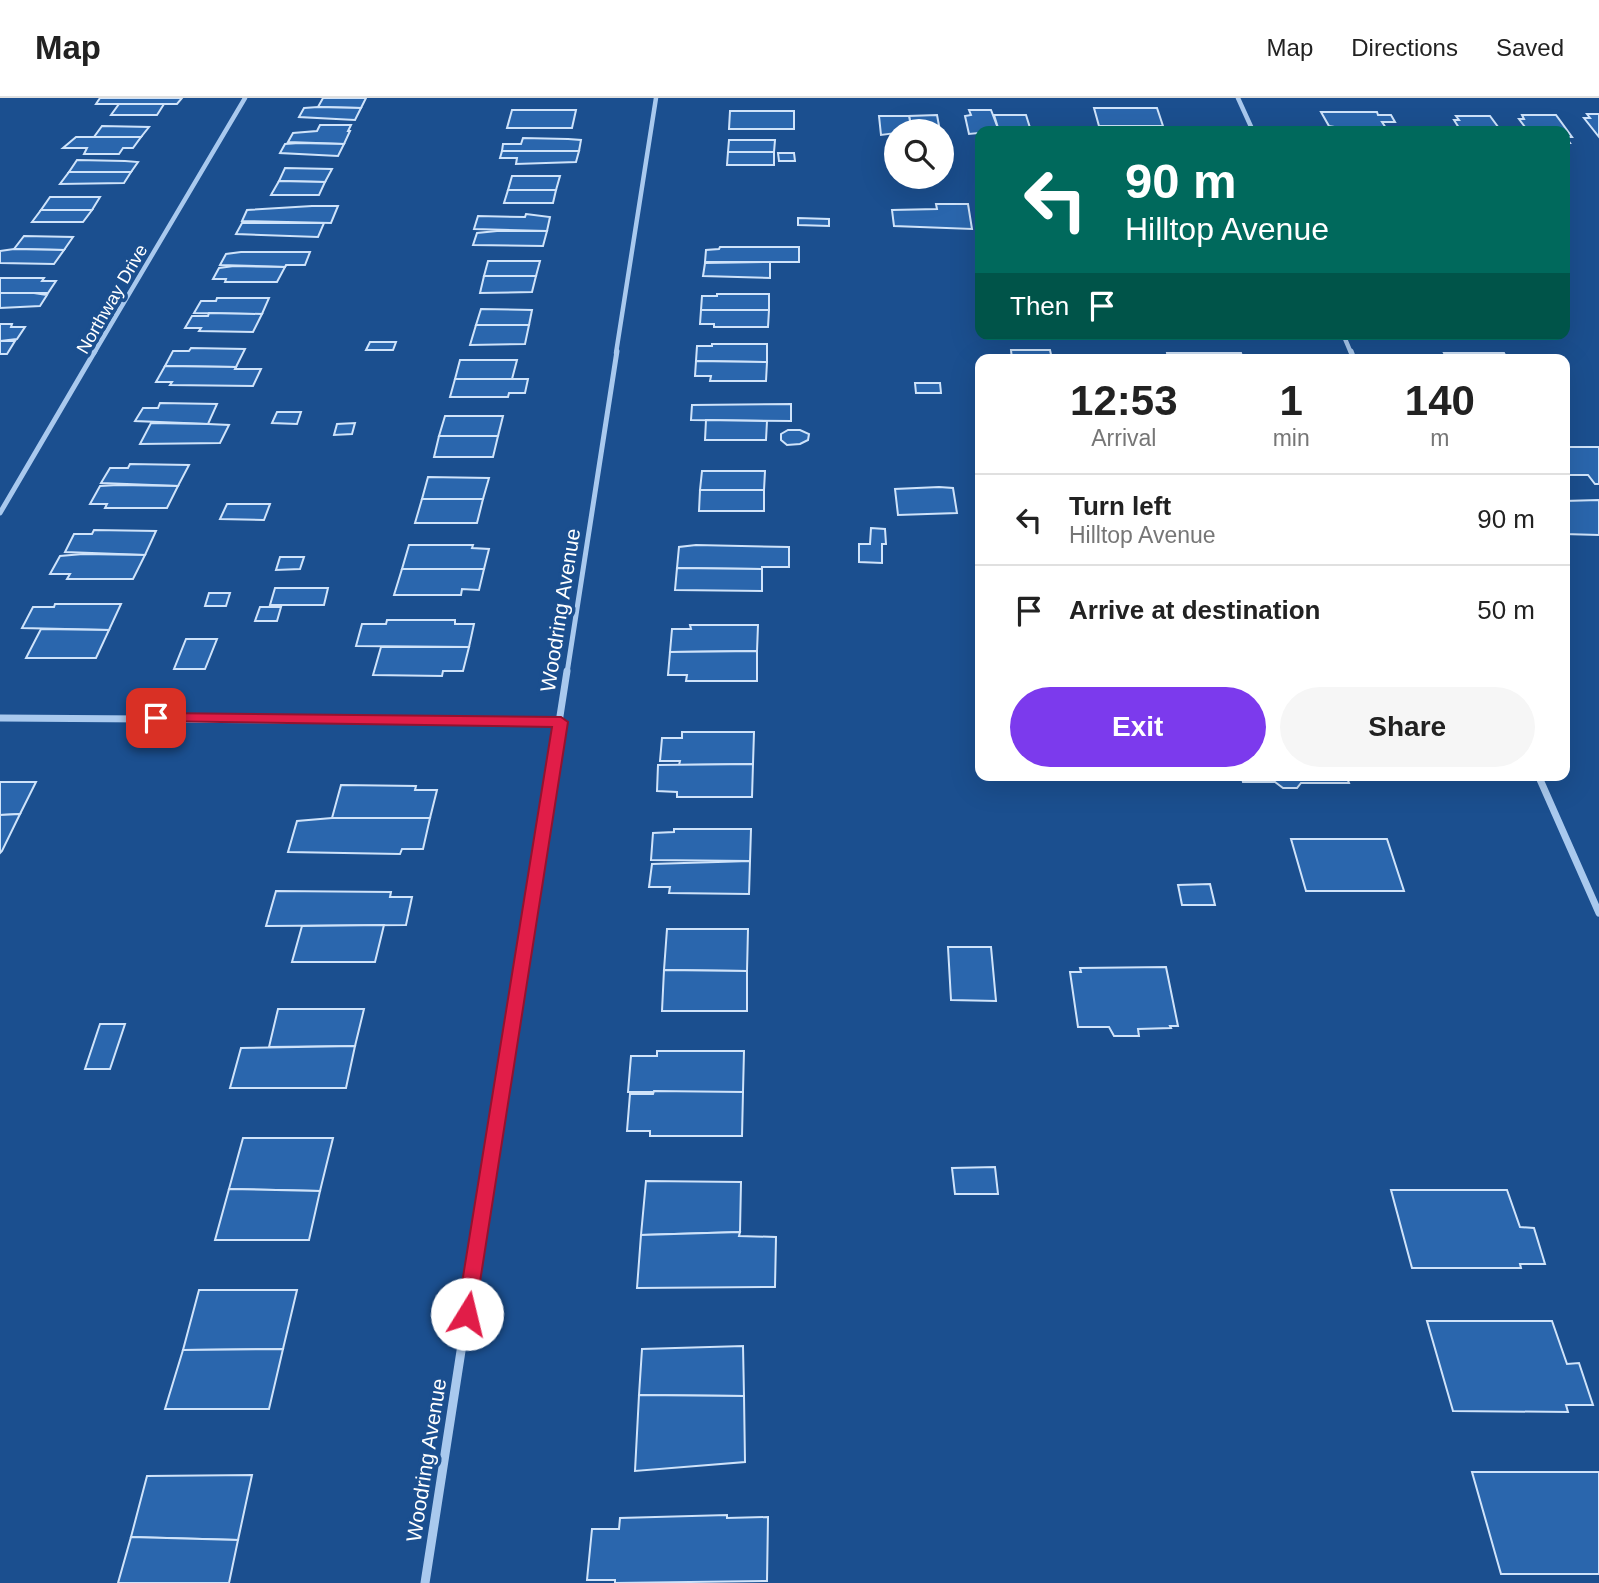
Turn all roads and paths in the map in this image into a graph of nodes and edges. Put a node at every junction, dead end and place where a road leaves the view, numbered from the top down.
1 (245, 98) edge
2 (656, 98) edge
3 (1238, 98) edge
4 (1251, 126) edge
5 (0, 513) edge
6 (0, 718) edge
7 (561, 722) junction
8 (1541, 781) edge
9 (1599, 913) edge
10 (425, 1583) edge

1 - 5 street, Northway Drive
2 - 7 street, Woodring Avenue
3 - 4 street
6 - 7 street
7 - 10 street, Woodring Avenue
8 - 9 street

